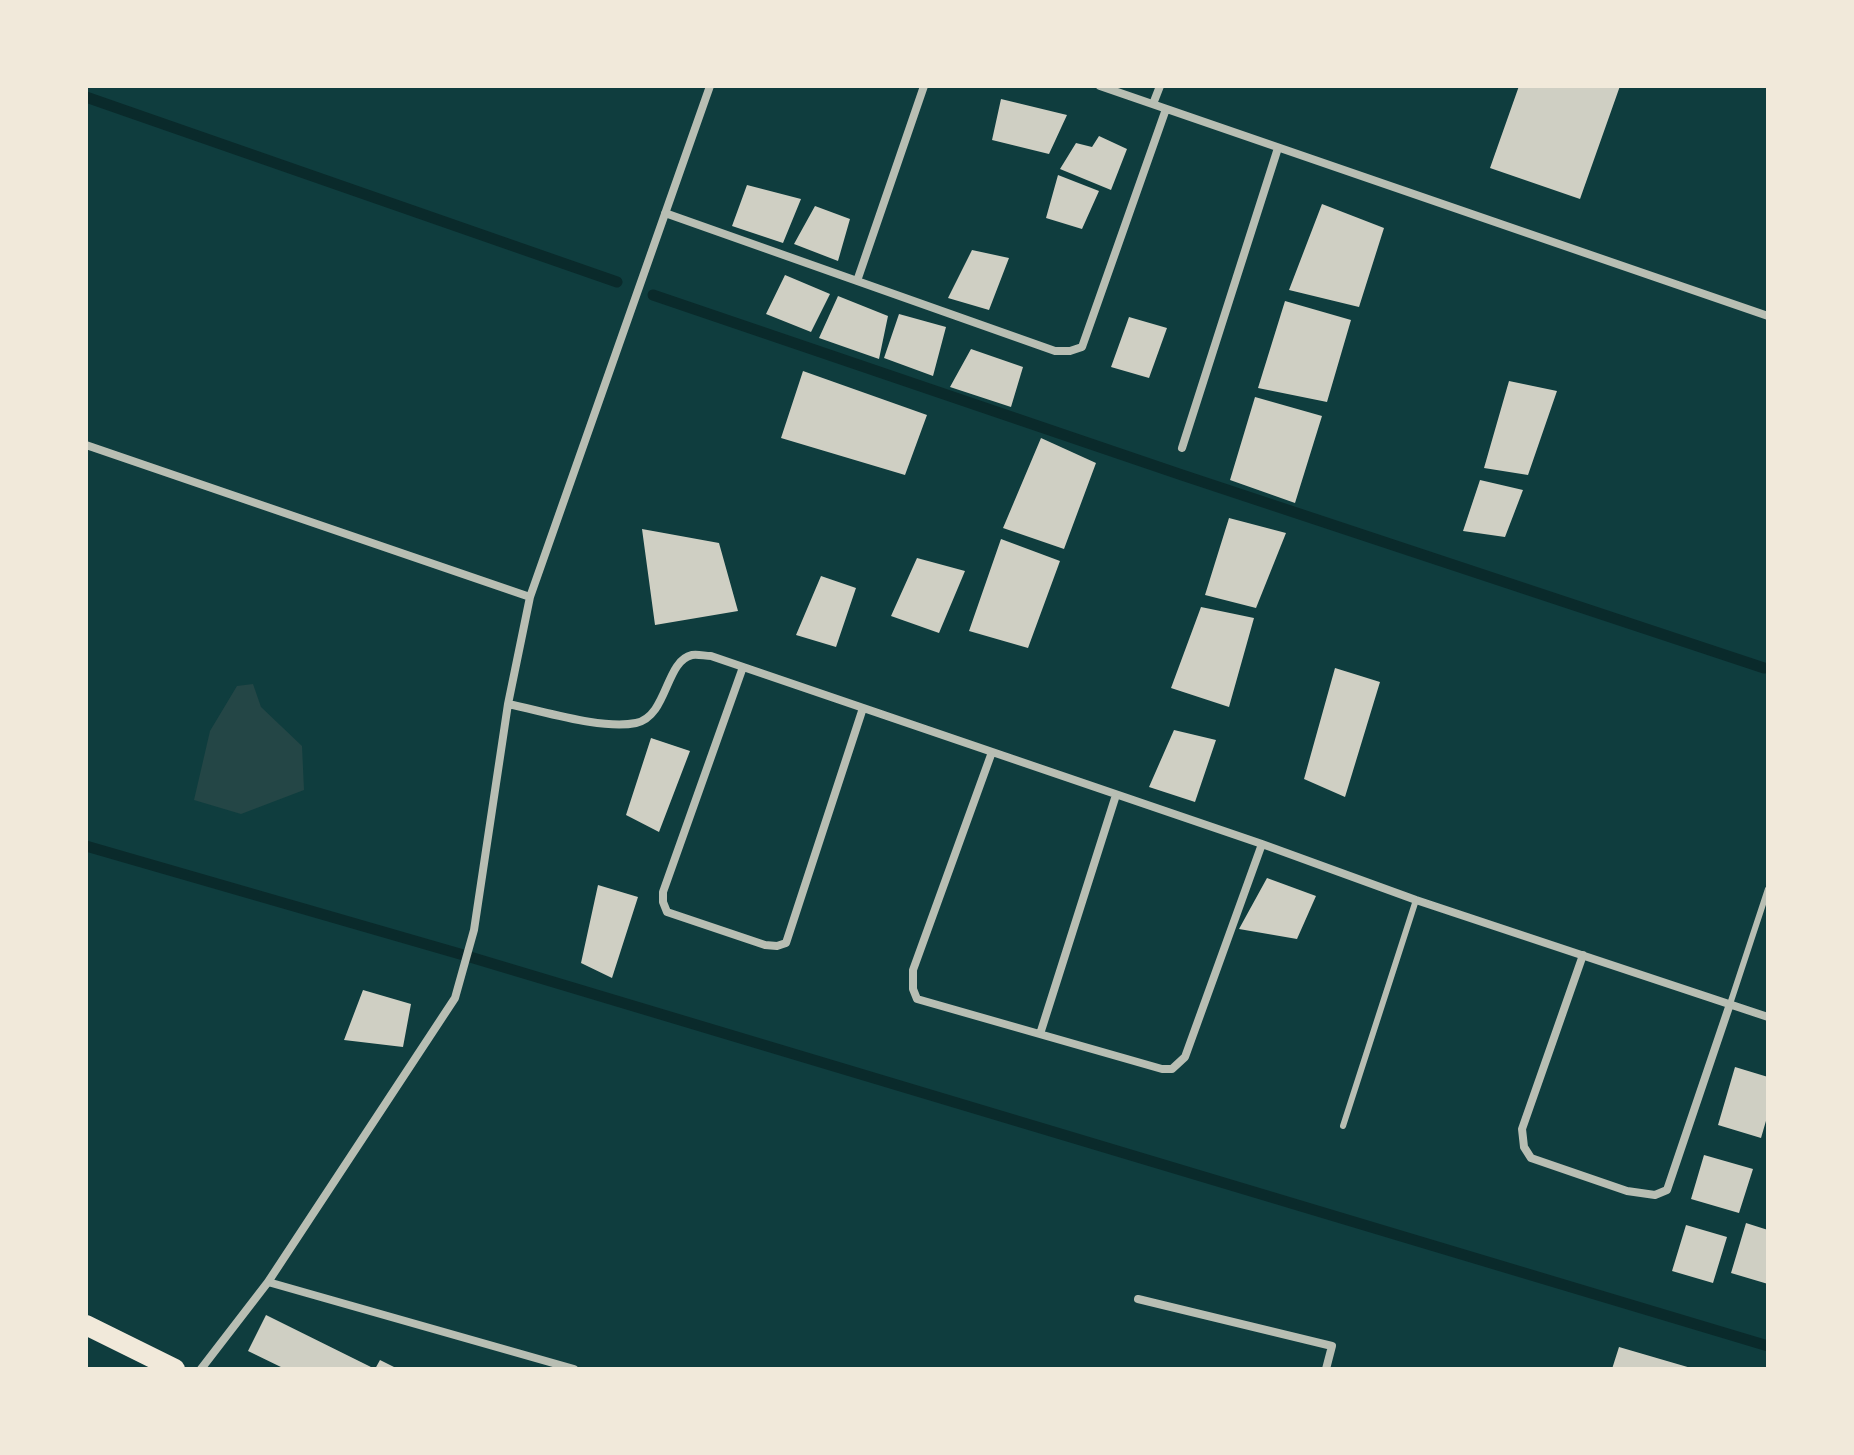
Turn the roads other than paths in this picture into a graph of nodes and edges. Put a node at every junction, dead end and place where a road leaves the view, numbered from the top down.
1 (710, 86) edge
2 (924, 86) edge
3 (1100, 86) edge
4 (1160, 86) edge
5 (1153, 104) junction
6 (1166, 109) junction
7 (1278, 148) junction
8 (665, 213) junction
9 (857, 281) junction
10 (1768, 316) edge
11 (86, 445) edge
12 (1182, 448) dead end
13 (530, 597) junction
14 (743, 667) junction
15 (508, 704) junction
16 (863, 708) junction
17 (992, 752) junction
18 (1116, 795) junction
19 (1262, 844) junction
20 (1768, 889) edge
21 (1416, 900) junction
22 (1583, 955) junction
23 (1730, 1004) junction
24 (1768, 1017) edge
25 (1040, 1034) junction
26 (1343, 1126) dead end
27 (268, 1282) junction
28 (1138, 1299) dead end
29 (86, 1325) edge
30 (175, 1369) edge
31 (201, 1369) edge
32 (574, 1369) edge
33 (1326, 1369) edge

1 - 8 street
2 - 9 street
3 - 5 street
4 - 5 street
5 - 6 street
6 - 7 street
6 - 9 street
7 - 10 street
7 - 12 street
8 - 9 street
8 - 13 street
11 - 13 street
13 - 15 street
14 - 15 street
14 - 16 street
14 - 16 street
15 - 27 street
16 - 17 street
17 - 18 street
17 - 25 street
18 - 19 street
18 - 25 street
19 - 21 street
19 - 25 street
20 - 23 lane
21 - 22 street
21 - 26 lane
22 - 23 street
22 - 23 street
23 - 24 street
27 - 31 street
27 - 32 street
28 - 33 street
29 - 30 main road

